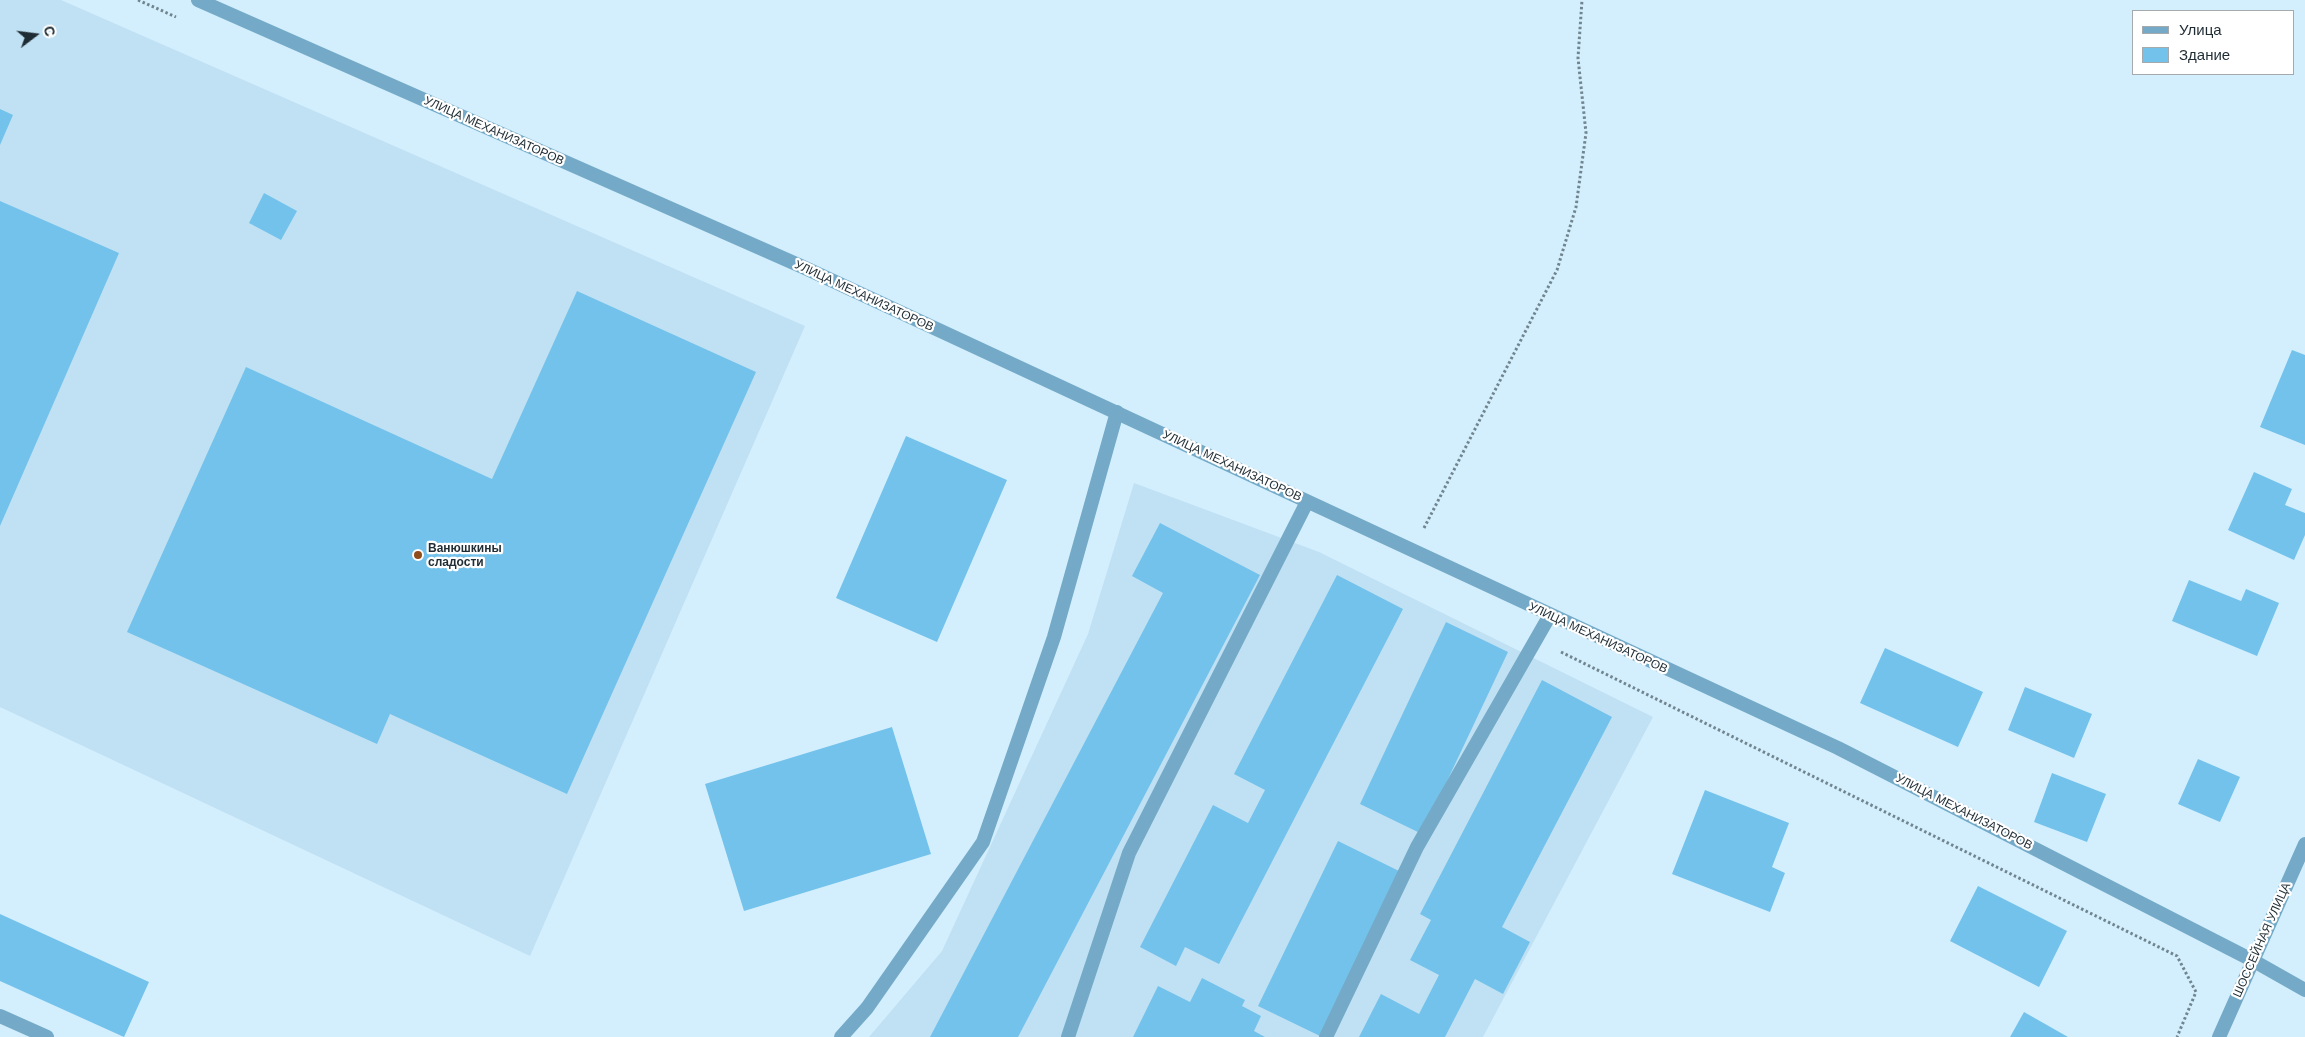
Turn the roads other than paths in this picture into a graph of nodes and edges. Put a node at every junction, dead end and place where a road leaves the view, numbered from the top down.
1 (198, 0) edge
2 (1117, 412) junction
3 (1307, 502) junction
4 (1550, 615) junction
5 (2305, 844) edge
6 (2252, 960) junction
7 (2305, 990) edge
8 (0, 1016) edge
9 (47, 1037) edge
10 (840, 1037) edge
11 (1068, 1037) edge
12 (1326, 1037) edge
13 (2219, 1037) edge

1 - 2 street, УЛИЦА МЕХАНИЗАТОРОВ
2 - 3 street, УЛИЦА МЕХАНИЗАТОРОВ
2 - 10 street
3 - 4 street, УЛИЦА МЕХАНИЗАТОРОВ
3 - 11 street
4 - 6 street, УЛИЦА МЕХАНИЗАТОРОВ
4 - 12 street
5 - 6 street, ШОССЕЙНАЯ УЛИЦА
6 - 7 street, УЛИЦА МЕХАНИЗАТОРОВ
6 - 13 street, ШОССЕЙНАЯ УЛИЦА
8 - 9 street

